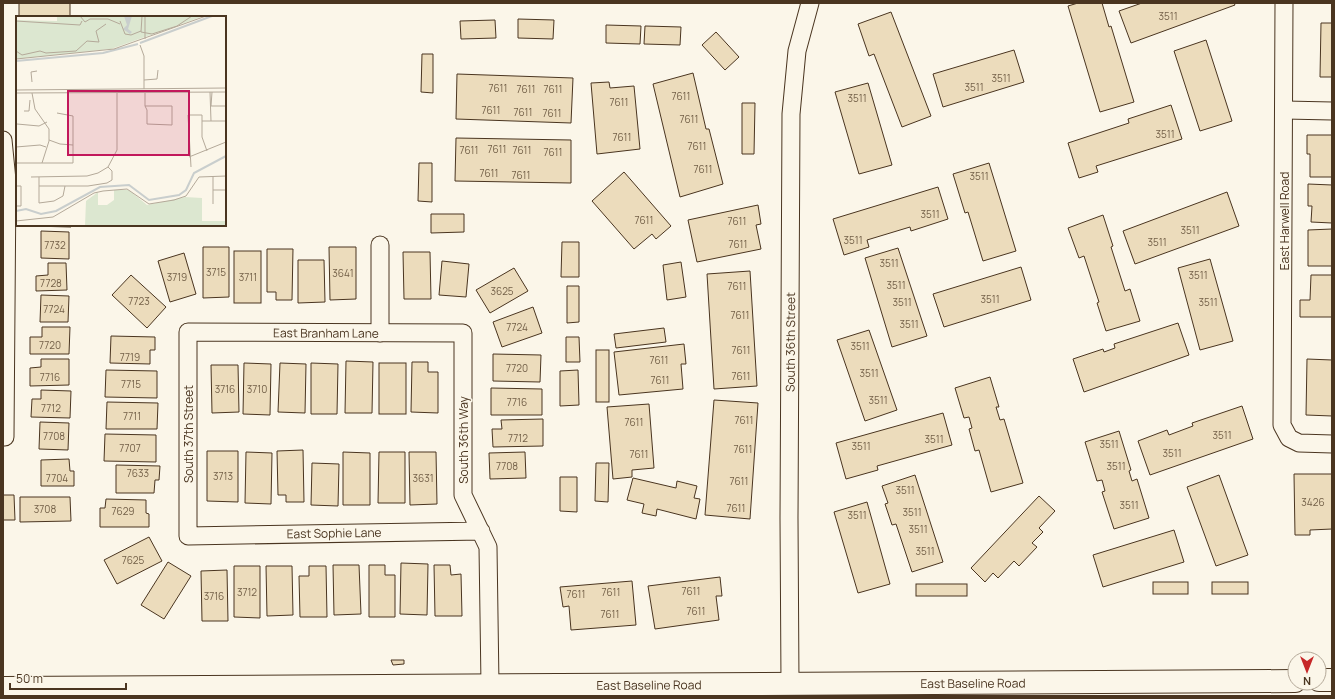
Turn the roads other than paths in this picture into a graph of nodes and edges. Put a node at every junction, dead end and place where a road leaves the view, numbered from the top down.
1 (810, 3) edge
2 (1284, 3) edge
3 (1285, 110) junction
4 (1332, 111) edge
5 (3, 140) edge
6 (380, 246) dead end
7 (188, 332) joint
8 (380, 333) junction
9 (463, 334) joint
10 (4, 437) edge
11 (1332, 444) edge
12 (481, 531) junction
13 (188, 536) joint
14 (1287, 680) edge
15 (3, 688) edge
16 (1075, 689) edge
17 (790, 690) edge
18 (491, 691) edge
19 (100, 692) edge

1 - 17 street, South 36th Street
2 - 3 street, East Harwell Road
3 - 4 street
3 - 11 street, East Harwell Road
5 - 10 street
6 - 8 street
7 - 8 street, East Branham Lane
7 - 13 street, South 37th Street
8 - 9 street, East Branham Lane
9 - 12 street, South 36th Way
12 - 13 street, East Sophie Lane
12 - 18 street, South 36th Way
14 - 16 main road, East Baseline Road
15 - 19 main road, East Baseline Road
16 - 17 main road, East Baseline Road
17 - 18 main road, East Baseline Road
18 - 19 main road, East Baseline Road

